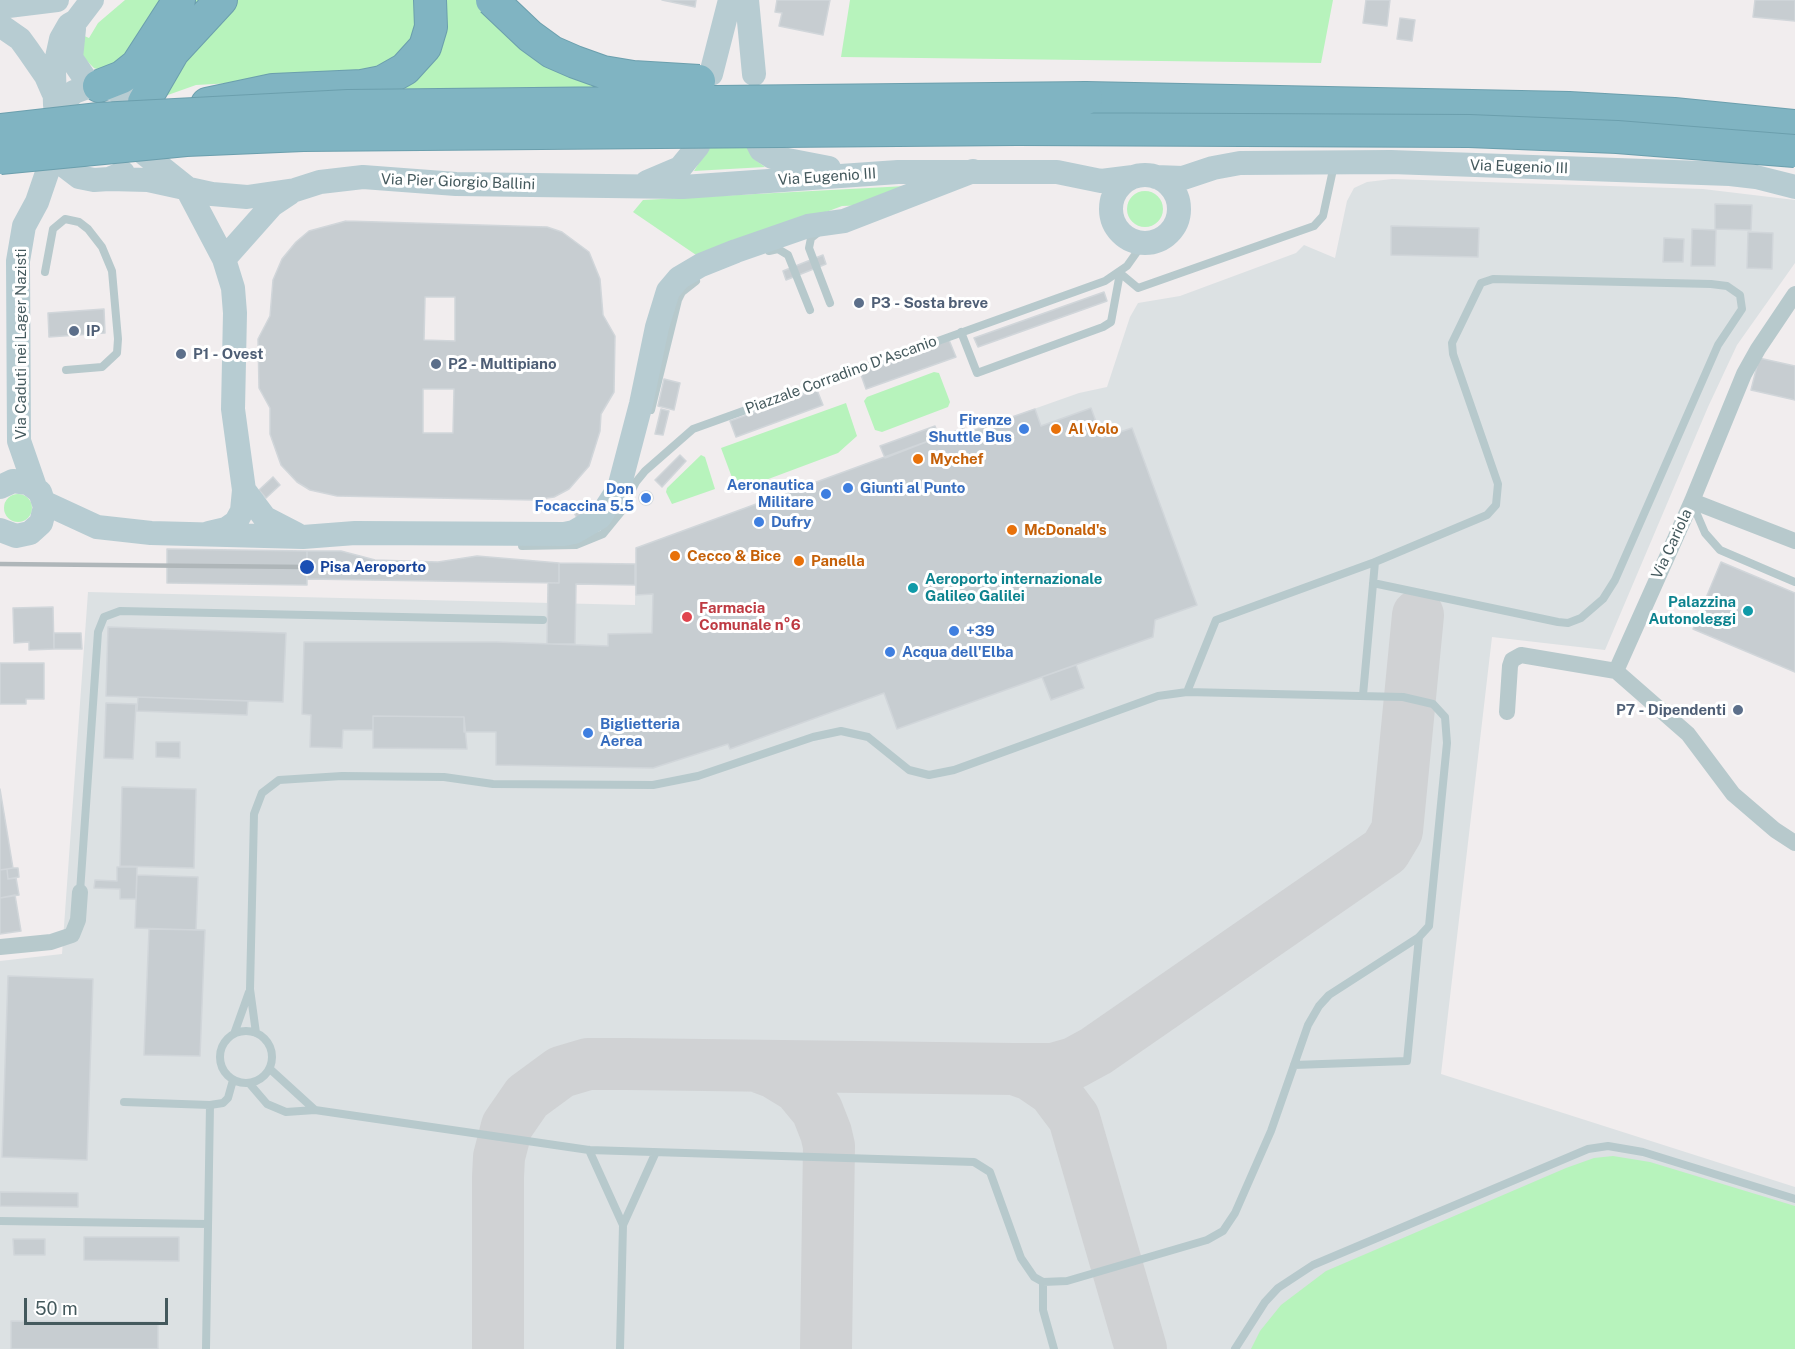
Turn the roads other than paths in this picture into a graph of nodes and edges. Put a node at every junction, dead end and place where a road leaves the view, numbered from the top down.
1 (57, 0) edge
2 (92, 0) edge
3 (179, 0) edge
4 (221, 0) edge
5 (430, 0) edge
6 (492, 0) edge
7 (730, 0) edge
8 (747, 0) edge
9 (0, 7) edge
10 (76, 21) junction
11 (0, 25) edge
12 (711, 74) dead end
13 (754, 74) dead end
14 (94, 86) junction
15 (1086, 98) junction
16 (56, 102) junction
17 (145, 107) junction
18 (1795, 126) edge
19 (0, 130) edge
20 (758, 144) dead end
21 (698, 146) dead end
22 (1795, 151) edge
23 (0, 158) edge
24 (1335, 164) junction
25 (1281, 165) junction
26 (973, 171) junction
27 (1032, 171) junction
28 (852, 174) junction
29 (1795, 176) edge
30 (1144, 177) junction
31 (1756, 177) junction
32 (101, 179) junction
33 (186, 187) junction
34 (627, 187) junction
35 (1795, 187) edge
36 (295, 189) junction
37 (37, 202) junction
38 (1178, 212) junction
39 (1112, 215) junction
40 (838, 222) junction
41 (1144, 242) junction
42 (762, 254) dead end
43 (224, 259) junction
44 (45, 272) dead end
45 (709, 273) dead end
46 (1120, 273) junction
47 (1795, 294) edge
48 (830, 303) dead end
49 (810, 310) dead end
50 (962, 332) junction
51 (66, 370) dead end
52 (19, 441) junction
53 (632, 441) junction
54 (3, 486) edge
55 (244, 490) junction
56 (40, 495) junction
57 (1692, 501) junction
58 (97, 527) junction
59 (34, 531) junction
60 (2, 532) edge
61 (201, 535) junction
62 (303, 537) junction
63 (565, 540) junction
64 (1795, 541) edge
65 (355, 544) dead end
66 (510, 546) dead end
67 (1374, 562) junction
68 (1795, 582) edge
69 (1373, 583) junction
70 (543, 620) dead end
71 (1616, 671) junction
72 (1187, 693) junction
73 (1363, 695) junction
74 (1507, 712) dead end
75 (1795, 843) edge
76 (80, 892) joint
77 (1419, 938) junction
78 (0, 947) edge
79 (250, 989) junction
80 (256, 1033) junction
81 (234, 1034) junction
82 (1294, 1065) junction
83 (270, 1069) junction
84 (233, 1080) junction
85 (249, 1083) junction
86 (124, 1102) dead end
87 (210, 1105) junction
88 (315, 1110) junction
89 (590, 1150) junction
90 (655, 1154) junction
91 (1795, 1199) edge
92 (0, 1221) edge
93 (208, 1224) junction
94 (622, 1225) junction
95 (1043, 1282) junction
96 (206, 1349) edge
97 (620, 1349) edge
98 (1054, 1349) edge
99 (1235, 1349) edge

1 - 9 street
2 - 10 street
3 - 14 highway
4 - 17 highway
5 - 17 highway, bridge
6 - 15 highway, bridge
7 - 12 street
8 - 13 street
10 - 14 street
10 - 16 street
11 - 16 street
14 - 16 street
14 - 17 street
15 - 17 highway, bridge
15 - 18 highway
17 - 19 highway, bridge
20 - 28 street
21 - 34 street
22 - 23 highway, bridge
24 - 25 street, Via Eugenio III
24 - 31 street, Via Eugenio III
24 - 46 lane
25 - 30 street, Via Eugenio III
25 - 38 street, Via Eugenio III
26 - 27 street, Via Eugenio III
26 - 28 street, Via Eugenio III
26 - 40 street
27 - 30 street, Via Eugenio III
27 - 39 street, Via Eugenio III
28 - 34 street, Via Eugenio III
29 - 31 street, Via Eugenio III
30 - 38 street
30 - 39 street
31 - 35 street, Via Eugenio III
32 - 33 street, Via Pier Giorgio Ballini
32 - 33 street, Via Pier Giorgio Ballini
32 - 37 street
32 - 37 street, Via Caduti nei Lager Nazisti
33 - 36 street, Via Pier Giorgio Ballini
33 - 43 street, Via Pier Giorgio Ballini
34 - 36 street, Via Pier Giorgio Ballini
36 - 43 street, Via Pier Giorgio Ballini
37 - 52 street, Via Caduti nei Lager Nazisti
38 - 41 street
39 - 41 street
40 - 48 lane
40 - 53 street
41 - 46 lane, Piazzale Corradino D'Ascanio
42 - 49 lane
43 - 55 street, Via Pier Giorgio Ballini
44 - 51 lane
45 - 53 lane
46 - 50 lane, Piazzale Corradino D'Ascanio
46 - 50 lane
47 - 57 street, Via Cariola
50 - 63 lane, Piazzale Corradino D'Ascanio
52 - 54 street
52 - 56 street, Via Caduti nei Lager Nazisti
53 - 63 street
54 - 56 street
55 - 61 street, Via Pier Giorgio Ballini
55 - 62 street, Via Pier Giorgio Ballini
56 - 58 street
56 - 59 street
57 - 64 street
57 - 68 lane
57 - 71 street, Via Cariola
58 - 59 street
58 - 61 street
59 - 60 street
61 - 62 street, Via Pier Giorgio Ballini
62 - 63 street, Via Pier Giorgio Ballini
62 - 65 lane, Via Pier Giorgio Ballini
63 - 66 lane
67 - 69 lane
67 - 69 lane
67 - 72 lane
69 - 73 lane
70 - 76 lane
71 - 74 street
71 - 75 street
72 - 73 lane
72 - 79 lane
73 - 77 lane
76 - 78 street
77 - 82 lane
77 - 82 lane
79 - 80 lane
79 - 81 lane
80 - 81 lane
80 - 83 lane
81 - 84 lane
82 - 95 lane
83 - 85 lane
83 - 88 lane
84 - 85 lane
84 - 87 lane
85 - 88 lane
86 - 87 lane
87 - 93 lane
88 - 89 lane
89 - 90 lane
89 - 94 lane
90 - 94 lane
90 - 95 lane
91 - 99 lane
92 - 93 lane
93 - 96 lane
94 - 97 lane
95 - 98 lane

